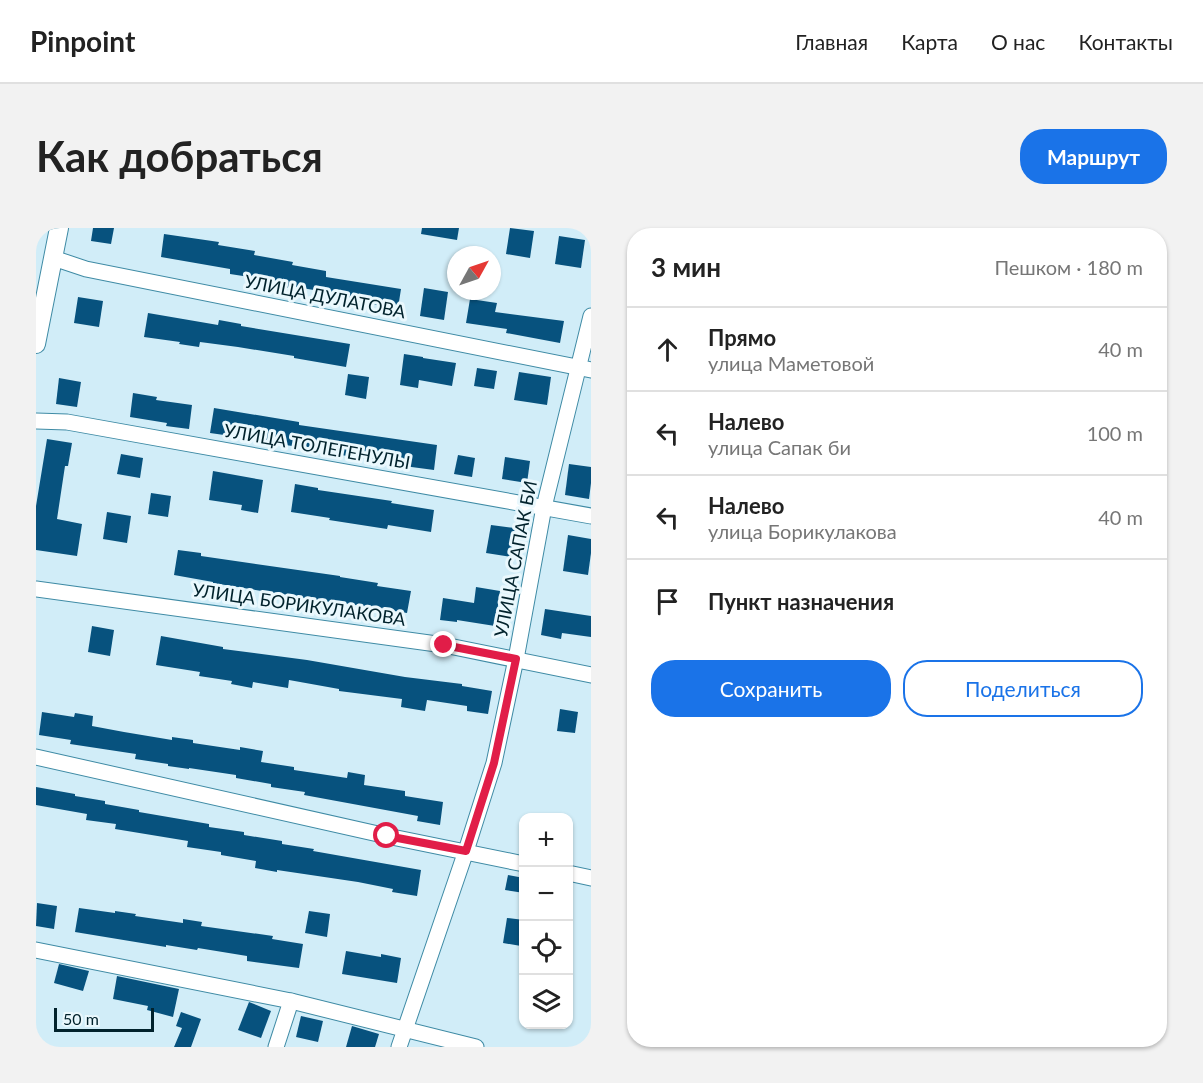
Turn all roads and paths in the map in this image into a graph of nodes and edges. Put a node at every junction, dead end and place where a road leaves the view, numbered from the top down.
1 (59, 228) edge
2 (53, 258) junction
3 (591, 316) edge
4 (36, 344) edge
5 (584, 368) edge
6 (36, 421) edge
7 (544, 507) junction
8 (591, 516) edge
9 (36, 589) edge
10 (516, 659) junction
11 (591, 675) edge
12 (36, 757) edge
13 (466, 851) junction
14 (519, 863) edge
15 (573, 874) edge
16 (591, 878) edge
17 (36, 950) edge
18 (291, 1001) junction
19 (404, 1029) junction
20 (276, 1047) edge
21 (399, 1047) edge
22 (476, 1047) edge

1 - 2 street
2 - 4 street
2 - 5 street, УЛИЦА ДУЛАТОВА
3 - 5 street, УЛИЦА САПАК БИ
5 - 7 street, УЛИЦА САПАК БИ
6 - 7 street, УЛИЦА ТОЛЕГЕНУЛЫ
7 - 8 street, УЛИЦА ТОЛЕГЕНУЛЫ
7 - 10 street, УЛИЦА САПАК БИ
9 - 10 street, УЛИЦА БОРИКУЛАКОВА
10 - 11 street, УЛИЦА БОРИКУЛАКОВА
10 - 13 street, УЛИЦА САПАК БИ
12 - 13 street
13 - 14 street
13 - 19 street, УЛИЦА САПАК БИ
15 - 16 street
17 - 18 street
18 - 19 street
18 - 20 street
19 - 21 street, УЛИЦА САПАК БИ
19 - 22 street

